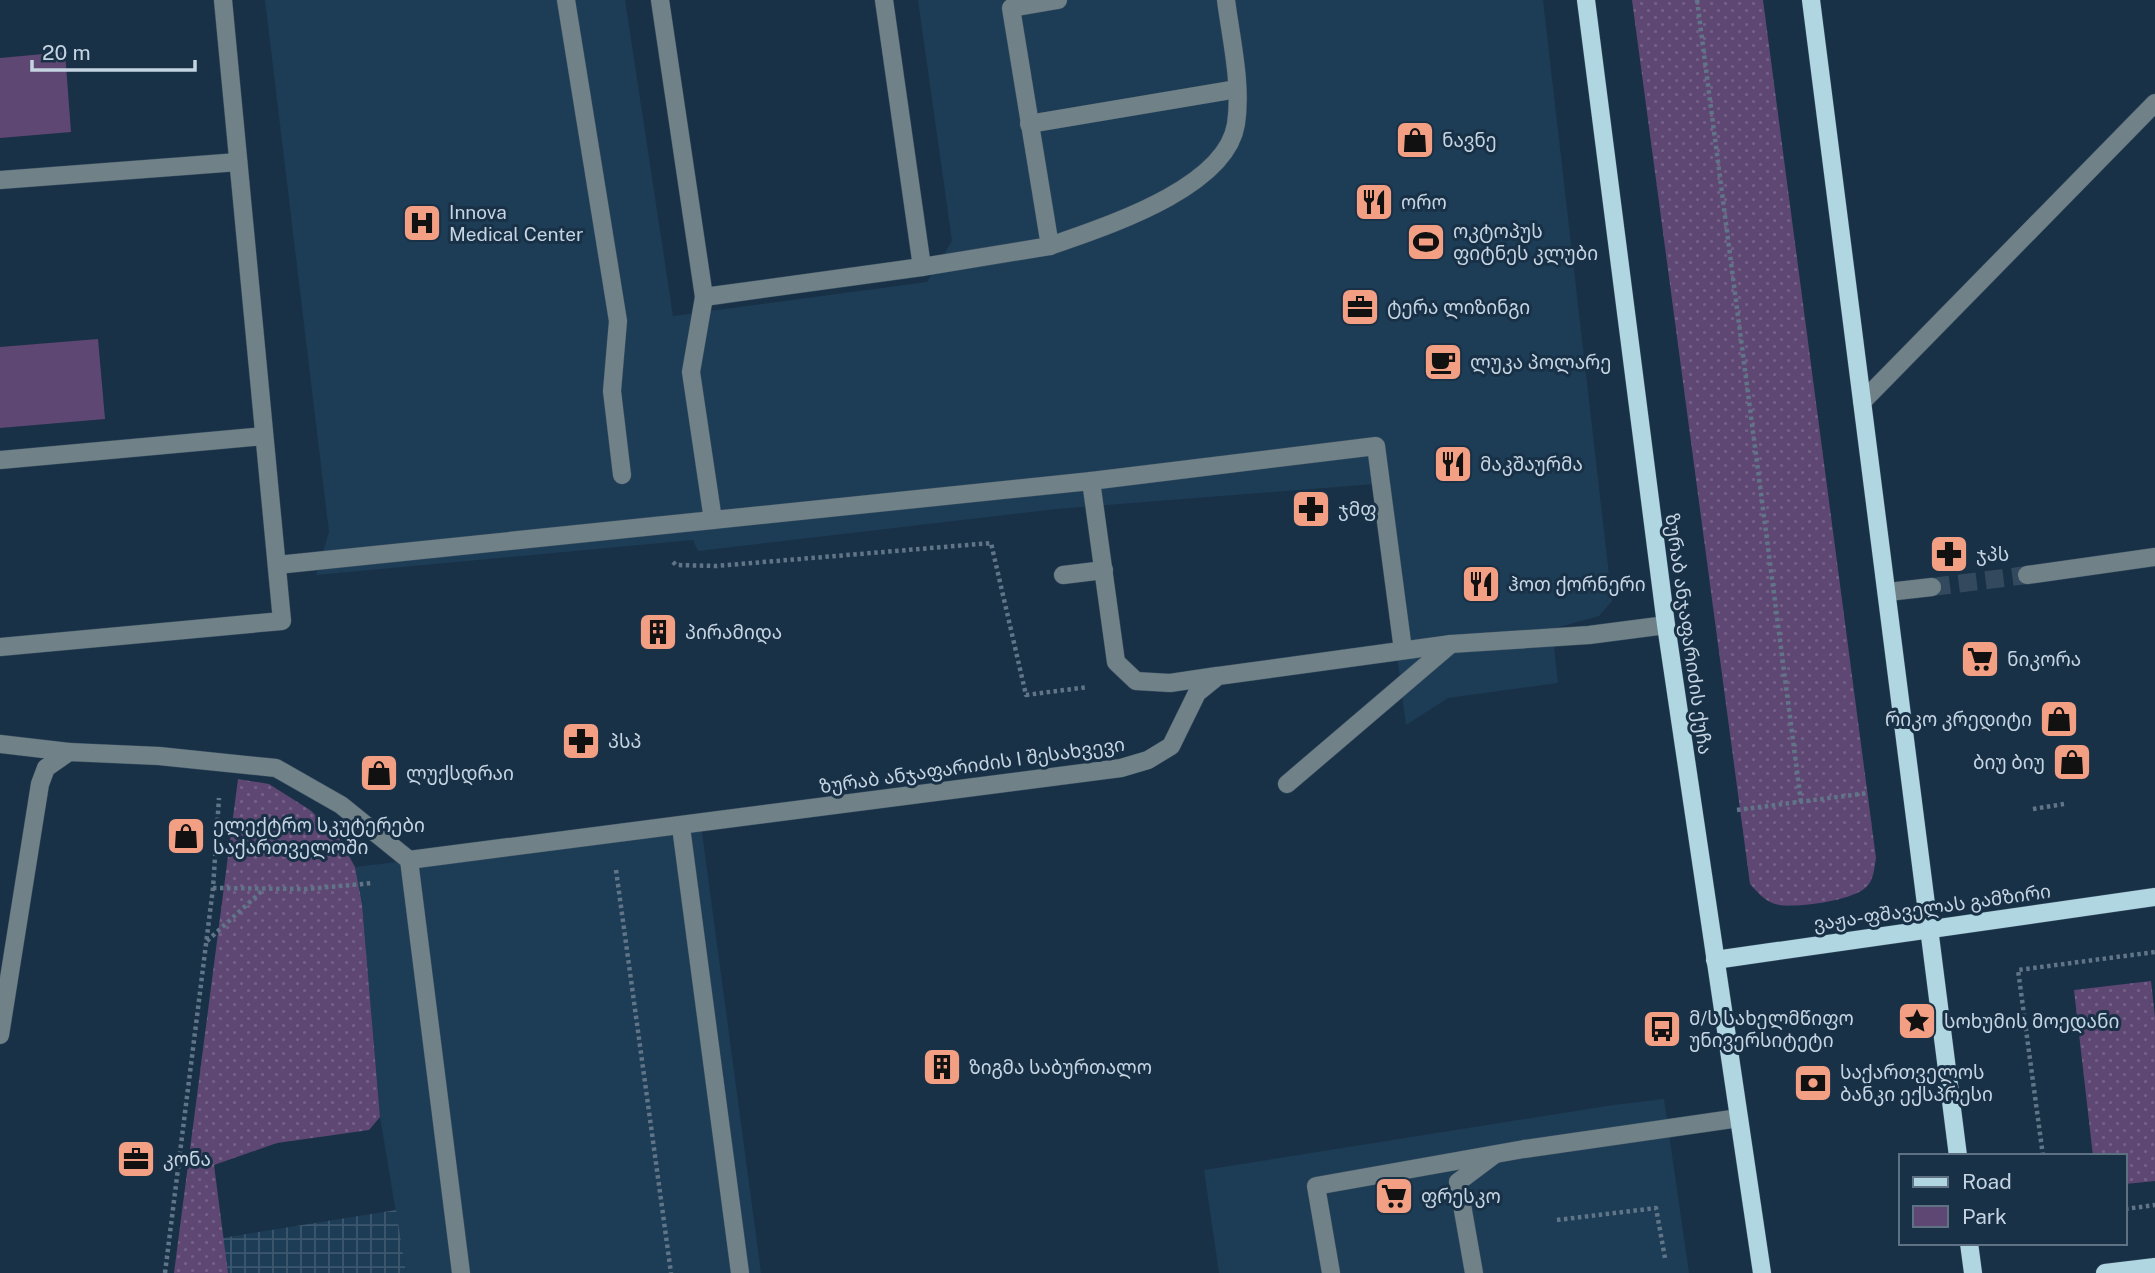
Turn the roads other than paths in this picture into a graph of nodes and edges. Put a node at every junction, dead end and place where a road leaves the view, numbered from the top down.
1 (223, 0) edge
2 (566, 0) edge
3 (660, 0) edge
4 (884, 0) edge
5 (1058, 0) edge
6 (1226, 0) edge
7 (1586, 0) edge
8 (1811, 0) edge
9 (1237, 89) junction
10 (2155, 103) edge
11 (1029, 124) junction
12 (238, 162) junction
13 (0, 180) edge
14 (1049, 246) junction
15 (922, 267) junction
16 (704, 297) junction
17 (1861, 402) junction
18 (264, 436) junction
19 (0, 460) edge
20 (622, 475) dead end
21 (1091, 481) junction
22 (713, 520) junction
23 (2155, 557) edge
24 (277, 565) junction
25 (1104, 570) junction
26 (1063, 575) dead end
27 (2027, 575) tunnel mouth
28 (1933, 587) tunnel mouth
29 (1888, 592) junction
30 (1666, 625) junction
31 (1451, 644) junction
32 (0, 647) edge
33 (1403, 650) junction
34 (1218, 676) junction
35 (0, 744) edge
36 (69, 752) junction
37 (1287, 783) dead end
38 (681, 827) junction
39 (409, 860) junction
40 (2155, 897) edge
41 (1929, 927) junction
42 (1715, 960) junction
43 (5, 972) edge
44 (0, 1035) edge
45 (1739, 1118) junction
46 (1497, 1153) junction
47 (1958, 1154) edge
48 (1969, 1245) edge
49 (2155, 1267) edge
50 (461, 1273) edge
51 (740, 1273) edge
52 (1331, 1273) edge
53 (1474, 1273) edge
54 (1762, 1273) edge
55 (1973, 1273) edge
56 (2105, 1273) edge

1 - 12 street
2 - 20 street
3 - 16 street
4 - 15 street
5 - 11 street
6 - 9 street
7 - 30 main road, ზურაბ ანჯაფარიძის ქუჩა
8 - 17 main road
9 - 11 street
9 - 14 street
10 - 17 street
11 - 14 street
12 - 13 street
12 - 18 street
14 - 15 street
15 - 16 street
16 - 22 street
17 - 29 main road
18 - 19 street
18 - 24 street
21 - 22 street
21 - 25 street
21 - 33 street
22 - 24 street
23 - 27 street
24 - 32 street
25 - 26 street
25 - 34 street
28 - 29 street
29 - 41 main road
30 - 31 street
30 - 42 main road, ზურაბ ანჯაფარიძის ქუჩა
31 - 33 street
31 - 37 street
33 - 34 street
34 - 38 street, ზურაბ ანჯაფარიძის I შესახვევი
35 - 36 street
36 - 39 street
36 - 43 street
38 - 39 street, ზურაბ ანჯაფარიძის I შესახვევი
38 - 51 street
39 - 50 street
40 - 41 main road, ვაჟა-ფშაველას გამზირი
41 - 42 main road, ვაჟა-ფშაველას გამზირი
41 - 47 main road
42 - 45 main road, ზურაბ ანჯაფარიძის ქუჩა
43 - 44 street
45 - 46 street
45 - 54 main road, ზურაბ ანჯაფარიძის ქუჩა
46 - 52 street
46 - 53 street
48 - 55 main road
49 - 56 main road

